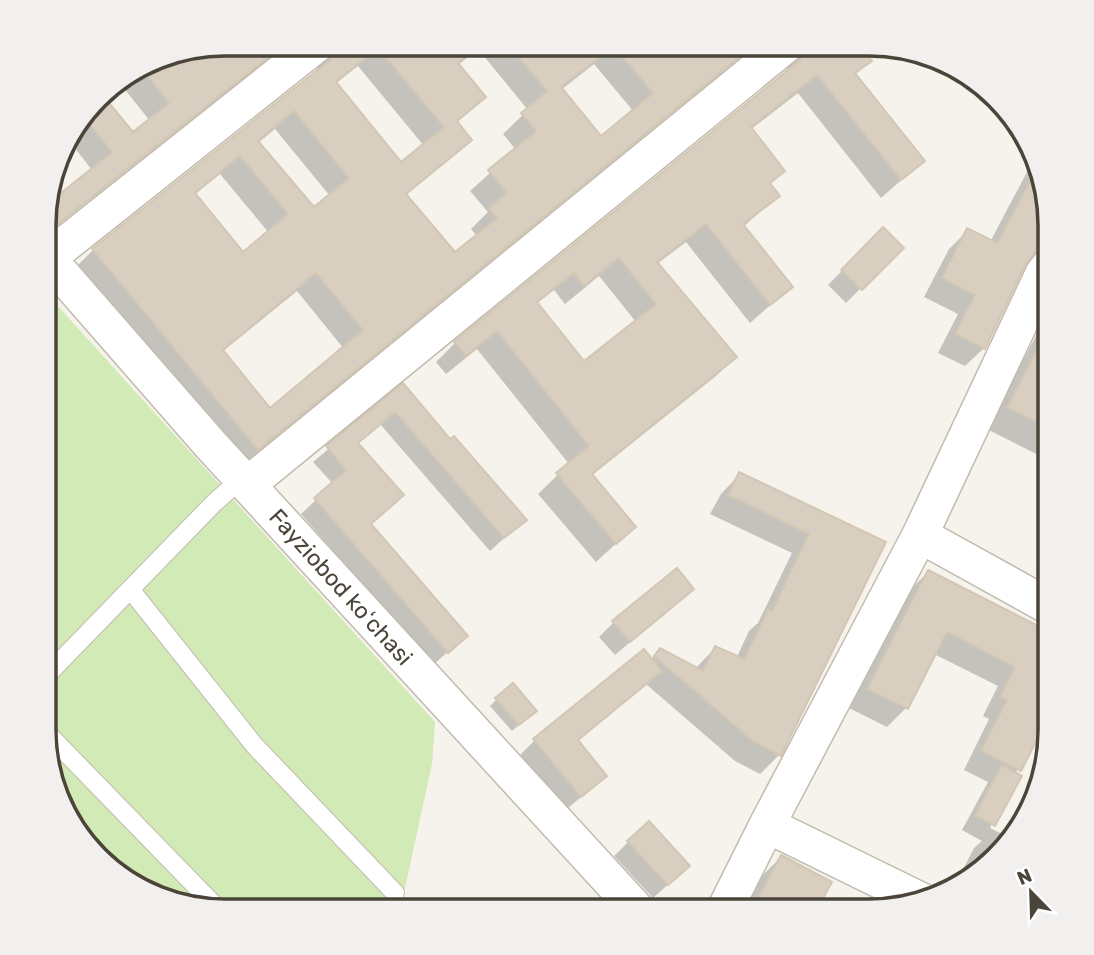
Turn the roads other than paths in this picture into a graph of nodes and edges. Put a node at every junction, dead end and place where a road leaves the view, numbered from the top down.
1 (302, 56) edge
2 (772, 56) edge
3 (56, 249) edge
4 (56, 266) edge
5 (1038, 285) edge
6 (245, 481) junction
7 (920, 535) junction
8 (130, 590) junction
9 (1038, 600) edge
10 (56, 666) edge
11 (56, 743) edge
12 (767, 825) junction
13 (394, 893) dead end
14 (908, 894) edge
15 (207, 898) edge
16 (627, 899) edge
17 (730, 899) edge

1 - 3 street, Fayziobod koʻchasi
2 - 6 street
4 - 6 street, Fayziobod koʻchasi
5 - 7 street
6 - 8 lane
6 - 16 street, Fayziobod koʻchasi
7 - 9 street
7 - 12 street
8 - 10 lane
8 - 13 lane
11 - 15 lane
12 - 14 street
12 - 17 street

